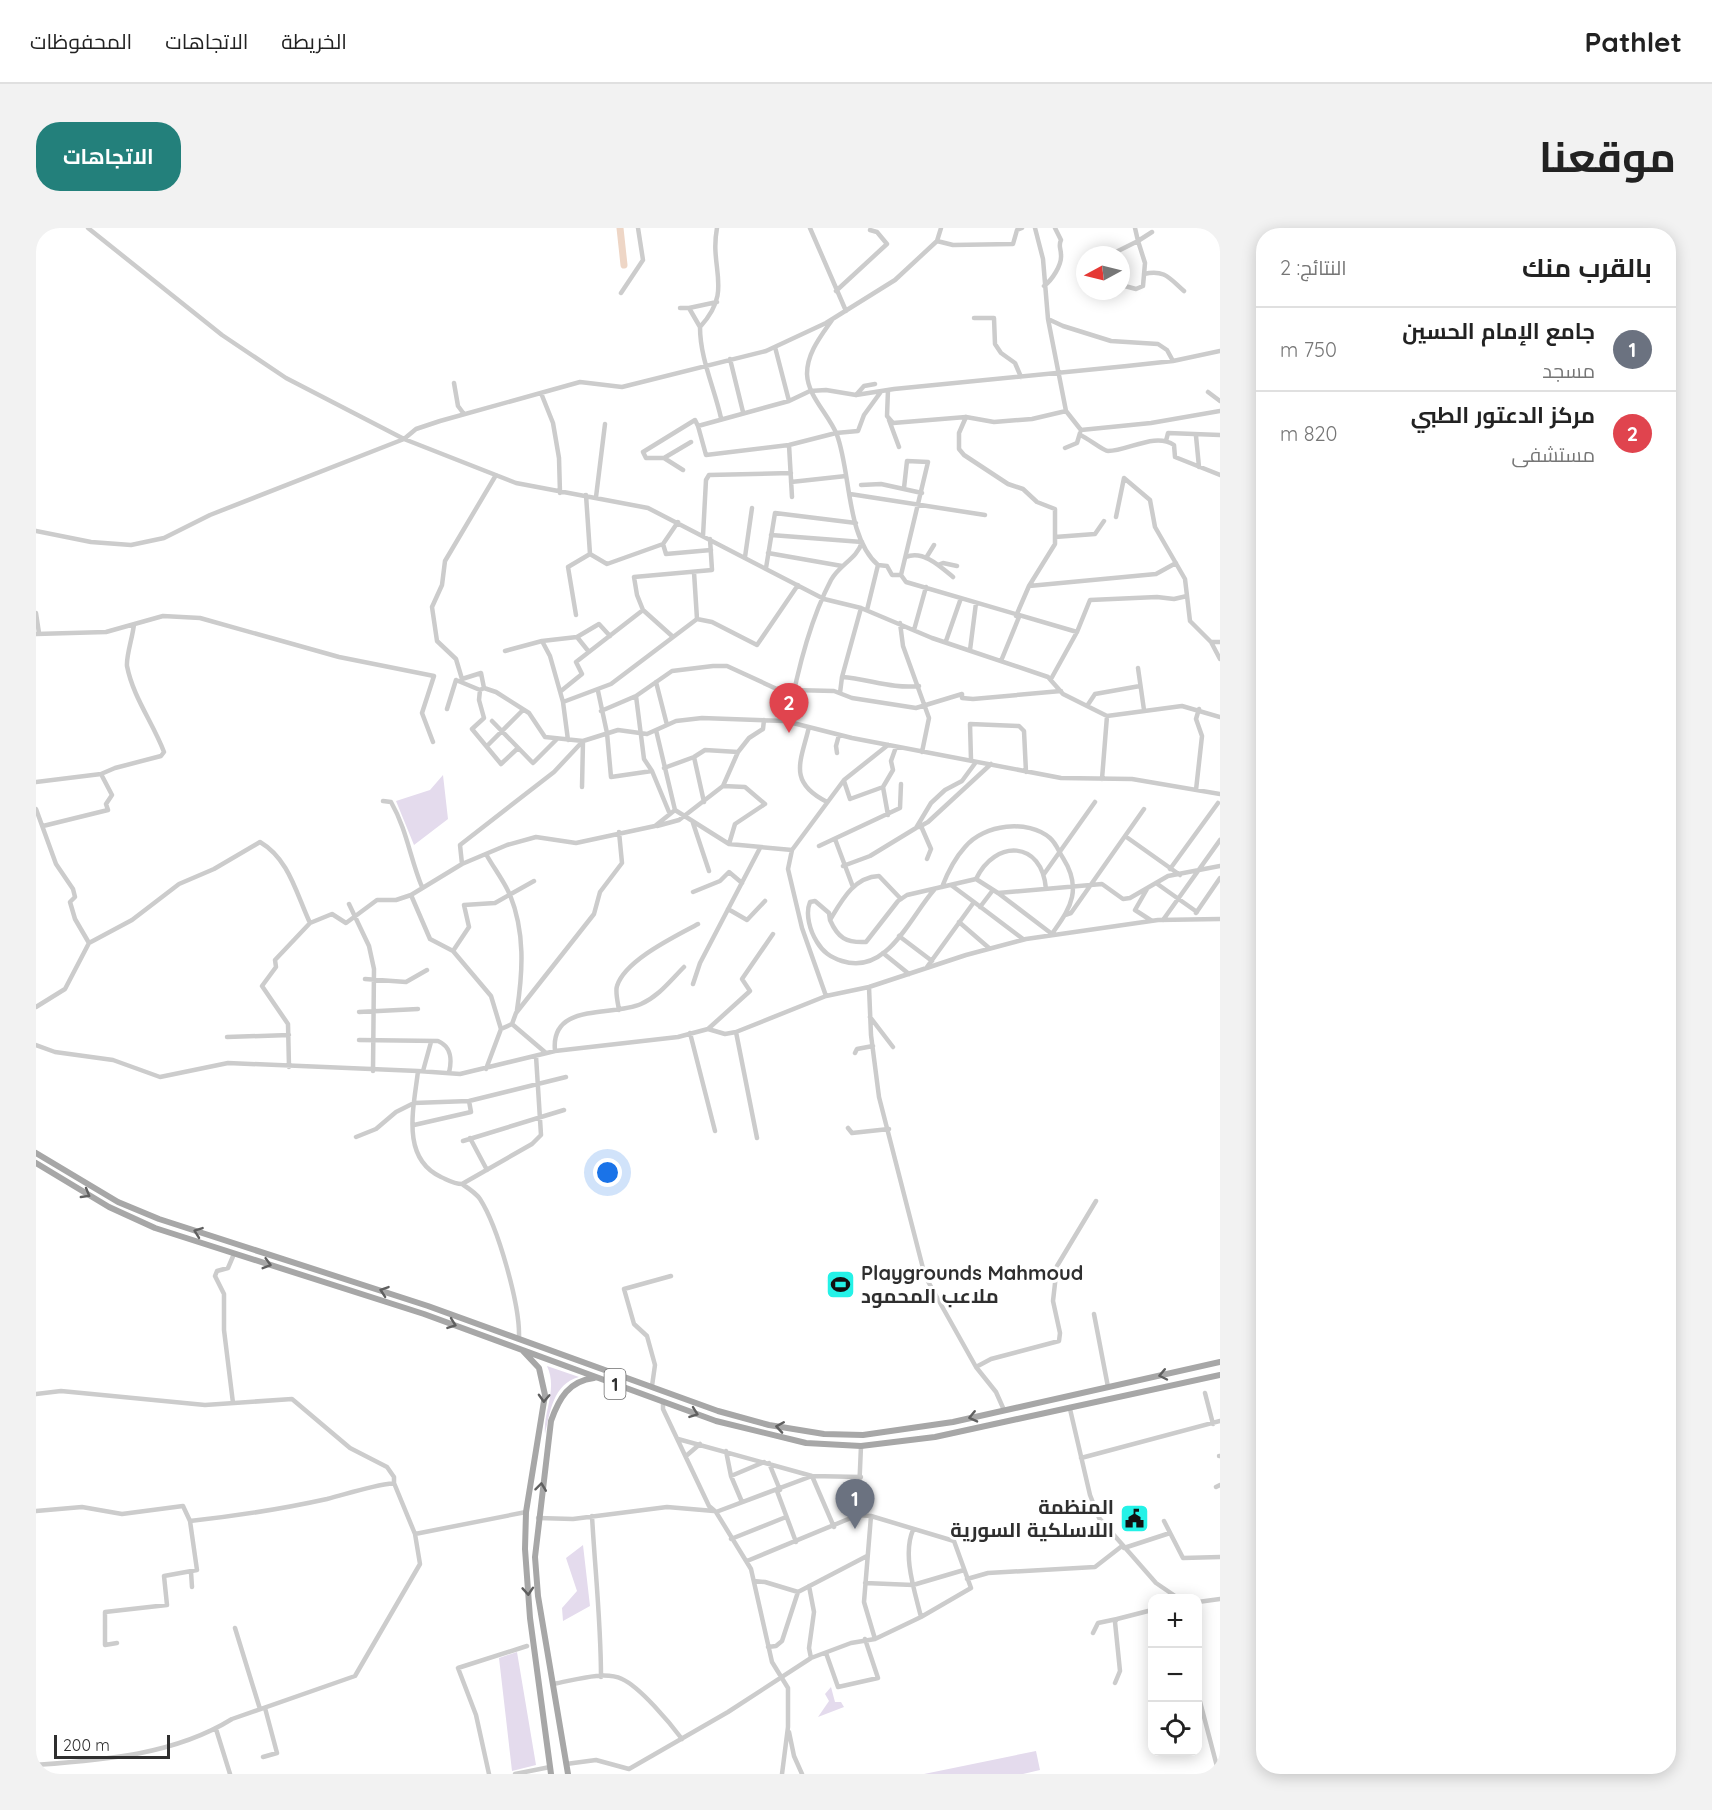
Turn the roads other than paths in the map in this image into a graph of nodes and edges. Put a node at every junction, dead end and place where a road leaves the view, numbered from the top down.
1 (88, 228) edge
2 (638, 228) edge
3 (717, 228) edge
4 (810, 228) edge
5 (941, 228) edge
6 (1022, 228) edge
7 (1035, 228) edge
8 (1055, 228) edge
9 (1135, 228) edge
10 (870, 230) dead end
11 (1152, 232) dead end
12 (937, 241) junction
13 (1138, 241) junction
14 (1128, 246) edge
15 (1144, 274) junction
16 (1044, 286) junction
17 (1130, 287) edge
18 (836, 291) junction
19 (1184, 291) dead end
20 (621, 293) dead end
21 (717, 302) junction
22 (680, 308) dead end
23 (689, 308) junction
24 (846, 311) junction
25 (834, 318) junction
26 (974, 318) dead end
27 (1048, 319) junction
28 (700, 327) junction
29 (775, 347) junction
30 (1220, 351) edge
31 (730, 359) junction
32 (1173, 361) junction
33 (706, 365) junction
34 (1058, 373) junction
35 (1021, 377) junction
36 (871, 382) dead end
37 (454, 383) dead end
38 (888, 390) junction
39 (810, 391) junction
40 (880, 392) junction
41 (1208, 392) dead end
42 (541, 393) junction
43 (856, 395) junction
44 (789, 401) junction
45 (1220, 401) edge
46 (1066, 411) junction
47 (1220, 411) edge
48 (743, 412) junction
49 (464, 414) junction
50 (966, 417) junction
51 (721, 418) junction
52 (889, 420) junction
53 (605, 424) dead end
54 (698, 426) junction
55 (836, 433) junction
56 (1080, 433) junction
57 (1220, 435) edge
58 (1196, 436) junction
59 (404, 439) junction
60 (1166, 441) junction
61 (690, 442) dead end
62 (789, 445) junction
63 (900, 447) dead end
64 (1065, 448) dead end
65 (664, 458) junction
66 (1199, 467) junction
67 (683, 470) dead end
68 (791, 473) junction
69 (496, 475) junction
70 (1220, 475) edge
71 (846, 476) junction
72 (791, 482) junction
73 (861, 485) dead end
74 (904, 488) junction
75 (560, 493) junction
76 (922, 493) junction
77 (850, 494) junction
78 (586, 495) junction
79 (596, 497) junction
80 (792, 497) dead end
81 (919, 504) junction
82 (752, 508) dead end
83 (986, 515) dead end
84 (1116, 517) dead end
85 (678, 522) junction
86 (1104, 522) dead end
87 (856, 523) junction
88 (36, 531) edge
89 (771, 535) junction
90 (703, 536) junction
91 (1056, 537) junction
92 (710, 539) junction
93 (862, 542) junction
94 (663, 544) junction
95 (934, 545) dead end
96 (711, 550) junction
97 (768, 553) junction
98 (590, 554) junction
99 (745, 557) junction
100 (906, 557) junction
101 (927, 558) junction
102 (1176, 563) junction
103 (878, 564) junction
104 (938, 565) junction
105 (842, 566) junction
106 (957, 566) dead end
107 (766, 568) junction
108 (694, 572) junction
109 (902, 575) junction
110 (953, 577) dead end
111 (798, 585) junction
112 (1029, 586) junction
113 (926, 587) junction
114 (1187, 596) junction
115 (961, 598) junction
116 (824, 599) junction
117 (976, 603) junction
118 (861, 608) junction
119 (644, 610) junction
120 (867, 610) junction
121 (36, 614) edge
122 (576, 615) dead end
123 (1017, 616) junction
124 (697, 619) junction
125 (900, 623) junction
126 (134, 624) junction
127 (914, 630) junction
128 (1077, 632) junction
129 (38, 634) edge
130 (610, 636) junction
131 (672, 636) junction
132 (577, 637) junction
133 (542, 641) junction
134 (946, 641) junction
135 (1211, 642) junction
136 (1220, 642) edge
137 (970, 650) junction
138 (505, 651) dead end
139 (589, 652) junction
140 (1220, 659) edge
141 (1001, 661) junction
142 (1138, 668) dead end
143 (842, 676) junction
144 (462, 679) junction
145 (1052, 679) junction
146 (456, 681) junction
147 (656, 682) junction
148 (919, 686) junction
149 (1140, 686) junction
150 (482, 689) junction
151 (561, 691) junction
152 (598, 691) junction
153 (1061, 691) junction
154 (793, 693) junction
155 (840, 693) junction
156 (636, 696) junction
157 (563, 702) junction
158 (926, 706) junction
159 (1088, 706) junction
160 (447, 709) dead end
161 (1199, 709) junction
162 (523, 710) junction
163 (1144, 710) junction
164 (601, 711) junction
165 (1107, 716) junction
166 (1220, 717) edge
167 (492, 720) dead end
168 (764, 720) junction
169 (788, 722) junction
170 (667, 725) junction
171 (809, 727) junction
172 (656, 730) junction
173 (502, 732) junction
174 (607, 733) junction
175 (642, 733) junction
176 (839, 735) junction
177 (557, 739) junction
178 (568, 740) junction
179 (583, 741) junction
180 (433, 742) dead end
181 (888, 745) junction
182 (487, 746) junction
183 (896, 747) junction
184 (517, 749) junction
185 (738, 752) junction
186 (922, 752) junction
187 (837, 753) dead end
188 (694, 757) junction
189 (974, 761) junction
190 (991, 765) junction
191 (664, 768) junction
192 (652, 771) junction
193 (1026, 772) junction
194 (101, 774) junction
195 (1102, 779) junction
196 (844, 780) junction
197 (36, 782) edge
198 (901, 784) dead end
199 (723, 786) junction
200 (582, 787) dead end
201 (883, 787) junction
202 (1196, 790) junction
203 (1220, 794) edge
204 (383, 801) dead end
205 (704, 802) junction
206 (827, 802) junction
207 (1095, 802) dead end
208 (1218, 803) dead end
209 (36, 809) edge
210 (1144, 809) dead end
211 (672, 811) junction
212 (888, 814) junction
213 (684, 816) junction
214 (693, 822) junction
215 (43, 826) junction
216 (654, 826) junction
217 (919, 827) junction
218 (619, 832) junction
219 (1125, 836) junction
220 (835, 839) junction
221 (1220, 840) edge
222 (729, 844) junction
223 (819, 846) dead end
224 (760, 848) junction
225 (792, 850) junction
226 (1060, 853) junction
227 (486, 854) junction
228 (927, 859) dead end
229 (462, 864) junction
230 (843, 866) junction
231 (1220, 866) edge
232 (1170, 869) junction
233 (709, 871) dead end
234 (1197, 872) junction
235 (1044, 874) junction
236 (1180, 875) junction
237 (1220, 878) edge
238 (976, 879) junction
239 (534, 881) dead end
240 (742, 883) junction
241 (1156, 883) junction
242 (951, 885) junction
243 (1091, 885) junction
244 (422, 886) junction
245 (1072, 886) junction
246 (853, 887) junction
247 (942, 887) junction
248 (1149, 887) junction
249 (1046, 889) junction
250 (934, 890) junction
251 (996, 891) junction
252 (693, 892) dead end
253 (510, 893) junction
254 (411, 895) junction
255 (1177, 898) junction
256 (901, 899) junction
257 (765, 901) dead end
258 (974, 902) junction
259 (349, 904) dead end
260 (980, 908) junction
261 (728, 909) junction
262 (1197, 912) junction
263 (353, 915) junction
264 (1065, 915) junction
265 (1193, 918) junction
266 (1220, 919) edge
267 (830, 920) junction
268 (1163, 920) junction
269 (1152, 921) junction
270 (959, 922) junction
271 (310, 923) junction
272 (698, 924) dead end
273 (773, 934) dead end
274 (1052, 934) junction
275 (899, 936) junction
276 (1024, 939) junction
277 (89, 943) junction
278 (989, 949) junction
279 (453, 951) junction
280 (883, 953) junction
281 (932, 961) junction
282 (684, 967) dead end
283 (926, 968) junction
284 (427, 970) dead end
285 (909, 974) junction
286 (365, 979) dead end
287 (374, 980) junction
288 (693, 984) dead end
289 (869, 987) junction
290 (825, 996) junction
291 (36, 1007) edge
292 (418, 1010) dead end
293 (619, 1010) junction
294 (373, 1011) junction
295 (359, 1012) dead end
296 (516, 1013) junction
297 (870, 1017) junction
298 (512, 1024) junction
299 (501, 1029) junction
300 (708, 1029) junction
301 (736, 1032) junction
302 (690, 1033) junction
303 (289, 1035) junction
304 (227, 1037) dead end
305 (359, 1040) dead end
306 (374, 1040) junction
307 (431, 1042) junction
308 (36, 1045) edge
309 (873, 1046) junction
310 (893, 1047) dead end
311 (555, 1051) junction
312 (546, 1053) junction
313 (855, 1053) dead end
314 (536, 1056) junction
315 (289, 1067) junction
316 (486, 1069) junction
317 (374, 1071) junction
318 (421, 1071) junction
319 (449, 1074) junction
320 (566, 1077) dead end
321 (536, 1085) junction
322 (469, 1101) junction
323 (414, 1103) junction
324 (564, 1110) dead end
325 (540, 1116) junction
326 (414, 1125) junction
327 (848, 1128) dead end
328 (888, 1129) junction
329 (715, 1131) dead end
330 (356, 1137) dead end
331 (471, 1138) junction
332 (757, 1138) dead end
333 (463, 1141) dead end
334 (36, 1153) edge
335 (36, 1163) edge
336 (487, 1170) junction
337 (462, 1184) junction
338 (1096, 1201) dead end
339 (175, 1224) junction
340 (171, 1233) junction
341 (250, 1249) junction
342 (234, 1254) junction
343 (247, 1258) junction
344 (671, 1276) dead end
345 (428, 1306) junction
346 (424, 1314) junction
347 (1094, 1314) dead end
348 (519, 1337) junction
349 (520, 1348) junction
350 (1220, 1362) edge
351 (976, 1367) junction
352 (1220, 1375) edge
353 (597, 1377) junction
354 (652, 1386) junction
355 (1108, 1387) junction
356 (1205, 1393) dead end
357 (36, 1394) edge
358 (663, 1402) junction
359 (233, 1403) junction
360 (1070, 1409) junction
361 (1004, 1410) junction
362 (718, 1411) junction
363 (716, 1421) junction
364 (1220, 1421) edge
365 (953, 1422) junction
366 (1214, 1424) junction
367 (955, 1433) junction
368 (544, 1438) junction
369 (678, 1439) junction
370 (700, 1444) junction
371 (861, 1446) junction
372 (726, 1451) junction
373 (686, 1456) junction
374 (1081, 1458) junction
375 (767, 1463) junction
376 (731, 1476) junction
377 (812, 1476) junction
378 (861, 1477) junction
379 (394, 1483) junction
380 (778, 1491) junction
381 (742, 1502) junction
382 (36, 1511) edge
383 (526, 1512) junction
384 (715, 1512) junction
385 (858, 1515) junction
386 (592, 1516) junction
387 (871, 1516) junction
388 (786, 1517) junction
389 (537, 1518) junction
390 (190, 1521) junction
391 (1164, 1521) dead end
392 (834, 1527) junction
393 (913, 1530) junction
394 (1170, 1533) junction
395 (415, 1534) junction
396 (731, 1539) junction
397 (796, 1542) junction
398 (1123, 1547) junction
399 (867, 1556) junction
400 (1220, 1557) edge
401 (747, 1561) junction
402 (964, 1570) junction
403 (191, 1572) junction
404 (967, 1579) junction
405 (754, 1581) junction
406 (865, 1583) junction
407 (913, 1585) junction
408 (809, 1586) junction
409 (192, 1587) dead end
410 (798, 1592) junction
411 (1165, 1594) edge
412 (1220, 1599) edge
413 (1202, 1601) edge
414 (1148, 1611) edge
415 (921, 1617) junction
416 (1117, 1619) junction
417 (235, 1628) dead end
418 (1093, 1633) dead end
419 (865, 1639) junction
420 (875, 1639) junction
421 (117, 1643) dead end
422 (527, 1646) dead end
423 (768, 1647) junction
424 (826, 1653) junction
425 (811, 1658) junction
426 (601, 1677) junction
427 (781, 1677) junction
428 (1115, 1683) dead end
429 (552, 1684) junction
430 (1199, 1702) edge
431 (556, 1704) junction
432 (542, 1706) junction
433 (262, 1709) junction
434 (788, 1727) junction
435 (216, 1729) junction
436 (682, 1739) junction
437 (263, 1757) dead end
438 (566, 1764) junction
439 (36, 1765) edge
440 (632, 1768) junction
441 (550, 1771) edge
442 (230, 1774) edge
443 (489, 1774) edge
444 (515, 1774) edge
445 (568, 1774) edge
446 (624, 1774) edge
447 (782, 1774) edge
448 (802, 1774) edge
449 (1219, 1774) edge

1 - 59 street
2 - 20 street
3 - 21 street
4 - 18 street
5 - 12 street
6 - 12 street
7 - 16 street
8 - 16 street
9 - 13 street
10 - 18 street
11 - 13 street
12 - 24 street
13 - 14 street
13 - 15 street
15 - 17 street
15 - 19 street
16 - 27 street
18 - 24 street
21 - 23 street
21 - 28 street
22 - 23 street
23 - 28 street
24 - 25 street
25 - 29 street
25 - 39 street
26 - 35 street
27 - 32 street
27 - 34 street
28 - 33 street
29 - 31 street
29 - 44 street
30 - 32 street
31 - 33 street
31 - 48 street
32 - 34 street
33 - 42 street
33 - 51 street
34 - 35 street
34 - 46 street
35 - 38 street
36 - 43 street
37 - 49 street
38 - 40 street
38 - 52 street
39 - 43 street
39 - 44 street
39 - 55 street
40 - 43 street
40 - 55 street
41 - 45 street
42 - 49 street
42 - 75 street
44 - 48 street
46 - 50 street
46 - 56 street
47 - 56 street
48 - 51 street
49 - 59 street
50 - 52 street
50 - 91 street
51 - 54 street
52 - 63 street
53 - 79 street
54 - 62 street
54 - 65 street
55 - 62 street
55 - 71 street
56 - 60 street
56 - 64 street
57 - 58 street
58 - 60 street
58 - 66 street
59 - 69 street
59 - 88 street
60 - 66 street
61 - 65 street
62 - 68 street
65 - 67 street
66 - 70 street
68 - 72 street
68 - 90 street
69 - 75 street
69 - 144 street
71 - 72 street
71 - 77 street
72 - 80 street
73 - 74 street
74 - 76 street
74 - 76 street
75 - 78 street
76 - 81 street
77 - 81 street
77 - 87 street
78 - 79 street
78 - 98 street
79 - 85 street
81 - 83 street
81 - 100 street
82 - 99 street
84 - 102 street
85 - 90 street
85 - 94 street
86 - 91 street
87 - 89 street
87 - 93 street
89 - 93 street
89 - 97 street
90 - 92 street
91 - 112 street
92 - 96 street
92 - 99 street
93 - 103 street
93 - 105 street
94 - 96 street
94 - 98 street
95 - 101 street
96 - 108 street
97 - 105 street
97 - 107 street
98 - 122 street
99 - 107 street
100 - 101 street
100 - 109 street
101 - 104 street
102 - 112 street
102 - 114 street
103 - 109 street
103 - 120 street
104 - 106 street
104 - 110 street
105 - 116 street
107 - 111 street
108 - 119 street
108 - 124 street
109 - 113 street
111 - 116 street
111 - 124 street
112 - 123 street
113 - 115 street
113 - 127 street
114 - 128 street
114 - 135 street
115 - 117 street
115 - 134 street
116 - 118 street
116 - 154 street
117 - 123 street
117 - 137 street
118 - 120 street
118 - 143 street
119 - 130 street
119 - 131 street
120 - 125 street
121 - 129 street
123 - 128 street
123 - 141 street
124 - 131 street
125 - 127 street
125 - 148 street
126 - 129 street
126 - 180 street
126 - 194 street
127 - 134 street
128 - 145 street
130 - 132 street
130 - 139 street
131 - 152 street
132 - 133 street
132 - 139 street
133 - 138 street
133 - 151 street
134 - 137 street
135 - 136 street
135 - 140 street
137 - 141 street
139 - 151 street
141 - 145 street
142 - 149 street
143 - 148 street
143 - 155 street
144 - 146 street
144 - 150 street
145 - 153 street
146 - 150 street
146 - 160 street
147 - 154 street
147 - 156 street
147 - 170 street
148 - 158 street
149 - 159 street
149 - 163 street
150 - 162 street
150 - 182 street
151 - 157 street
152 - 157 street
152 - 164 street
153 - 158 street
153 - 159 street
154 - 155 street
154 - 169 street
155 - 158 street
156 - 164 street
156 - 175 street
157 - 178 street
158 - 186 street
159 - 165 street
161 - 163 street
161 - 166 street
161 - 202 street
162 - 173 street
162 - 177 street
163 - 165 street
164 - 174 street
165 - 195 street
167 - 173 street
168 - 169 street
168 - 170 street
168 - 185 street
169 - 171 street
170 - 172 street
171 - 176 street
171 - 206 street
172 - 175 street
172 - 191 street
173 - 182 street
173 - 184 street
174 - 175 street
174 - 179 street
174 - 192 street
175 - 192 street
176 - 181 street
176 - 187 street
177 - 178 street
177 - 184 street
178 - 179 street
179 - 200 street
179 - 229 street
181 - 183 street
181 - 196 street
182 - 184 street
183 - 186 street
183 - 201 street
185 - 188 street
185 - 199 street
186 - 189 street
188 - 191 street
188 - 205 street
189 - 190 street
189 - 193 street
189 - 217 street
190 - 193 street
190 - 217 street
191 - 211 street
192 - 211 street
193 - 195 street
194 - 197 street
194 - 215 street
195 - 202 street
196 - 201 street
196 - 206 street
198 - 212 street
199 - 205 street
199 - 222 street
201 - 212 street
202 - 203 street
204 - 244 street
205 - 213 street
206 - 225 street
207 - 226 street
208 - 232 street
209 - 215 street
210 - 219 street
211 - 213 street
211 - 216 street
212 - 220 street
213 - 214 street
213 - 216 street
214 - 222 street
214 - 233 street
215 - 277 street
216 - 218 street
217 - 228 street
217 - 230 street
218 - 227 street
218 - 296 street
219 - 232 street
219 - 243 street
220 - 223 street
220 - 230 street
221 - 234 street
222 - 224 street
224 - 225 street
224 - 240 street
225 - 290 street
226 - 235 street
226 - 245 street
226 - 247 street
227 - 229 street
227 - 253 street
229 - 244 street
230 - 246 street
231 - 234 street
232 - 236 street
234 - 236 street
234 - 255 street
235 - 238 street
235 - 249 street
236 - 241 street
237 - 262 street
238 - 242 street
238 - 251 street
239 - 253 street
240 - 252 street
240 - 261 street
241 - 248 street
241 - 255 street
242 - 247 street
242 - 258 street
243 - 245 street
243 - 248 street
243 - 264 street
244 - 254 street
245 - 249 street
245 - 264 street
246 - 256 street
246 - 267 street
247 - 250 street
248 - 269 street
249 - 251 street
250 - 256 street
250 - 275 street
251 - 260 street
251 - 274 street
253 - 279 street
253 - 296 street
254 - 263 street
254 - 279 street
255 - 262 street
255 - 268 street
256 - 267 street
257 - 261 street
258 - 260 street
258 - 270 street
259 - 263 street
260 - 276 street
261 - 288 street
262 - 265 street
263 - 271 street
263 - 287 street
264 - 274 street
265 - 266 street
265 - 268 street
267 - 280 street
268 - 269 street
269 - 276 street
270 - 278 street
270 - 281 street
271 - 277 street
271 - 303 street
272 - 293 street
273 - 300 street
274 - 276 street
275 - 280 street
275 - 281 street
276 - 278 street
277 - 291 street
278 - 283 street
279 - 299 street
280 - 285 street
281 - 283 street
282 - 293 street
283 - 285 street
284 - 287 street
285 - 289 street
286 - 287 street
287 - 294 street
289 - 290 street
289 - 297 street
290 - 301 street
292 - 294 street
293 - 311 street
294 - 295 street
294 - 306 street
296 - 298 street
297 - 309 street
297 - 310 street
298 - 299 street
298 - 312 street
299 - 316 street
300 - 301 street
300 - 302 street
301 - 332 street
302 - 311 street
302 - 329 street
303 - 304 street
303 - 315 street
305 - 306 street
306 - 307 street
306 - 317 street
307 - 318 street
307 - 319 street
308 - 315 street
309 - 313 street
309 - 328 street
311 - 312 street
312 - 314 street
314 - 316 street
314 - 321 street
315 - 317 street
316 - 319 street
317 - 318 street
318 - 319 street
318 - 323 street
320 - 321 street
321 - 322 street
321 - 325 street
322 - 323 street
322 - 326 street
323 - 326 street
323 - 330 street
324 - 325 street
325 - 331 street
325 - 336 street
326 - 337 street
327 - 328 street
328 - 351 street
331 - 333 street
331 - 336 street
334 - 339 main road, 1
335 -> 340 main road, 1
336 - 337 street
337 - 348 street
338 - 351 street
339 - 340 main road
341 -> 339 main road, 1
340 - 342 main road, 1
341 - 343 main road
345 -> 341 main road, 1
342 - 343 main road, 1
342 - 359 street
343 -> 346 main road, 1
344 - 354 street
345 - 346 main road
345 - 348 main road, 1
346 -> 349 main road, 1
347 - 355 street
348 - 354 main road, 1
349 - 353 main road, 1
349 -> 368 main road
350 -> 355 main road, 1
351 - 361 street
352 - 360 main road, 1
353 - 358 main road, 1
353 - 368 main road
354 - 362 main road, 1
355 - 361 main road, 1
356 - 366 street
357 - 359 street
358 -> 363 main road, 1
358 - 369 street
359 - 379 street
360 - 367 main road, 1
360 - 374 street
361 -> 365 main road, 1
362 - 363 main road
365 -> 362 main road, 1
363 - 371 main road, 1
364 - 366 street
365 - 367 main road
366 - 374 street
367 - 371 main road, 1
368 - 383 main road
389 -> 368 main road
369 - 370 street
369 - 373 street
370 - 372 street
370 - 373 street
371 - 378 street
372 - 375 street
372 - 376 street
373 - 384 street
374 - 398 street
375 - 376 street
375 - 377 street
375 - 380 street
376 - 381 street
377 - 378 street
377 - 380 street
377 - 392 street
378 - 385 street
379 - 390 street
379 - 395 street
380 - 381 street
380 - 388 street
381 - 384 street
382 - 390 street
383 - 395 street
383 -> 432 main road
384 - 386 street
384 - 396 street
385 - 387 street
385 - 392 street
386 - 389 street
386 - 426 street
387 - 393 street
387 - 399 street
388 - 396 street
388 - 397 street
389 - 429 main road
390 - 403 street
391 - 394 street
392 - 397 street
393 - 402 street
393 - 407 street
394 - 398 street
394 - 400 street
395 - 433 street
396 - 401 street
397 - 401 street
398 - 404 street
398 - 411 street
399 - 406 street
399 - 408 street
401 - 405 street
402 - 404 street
402 - 407 street
403 - 409 street
403 - 421 street
404 - 415 street
405 - 410 street
405 - 423 street
406 - 407 street
406 - 420 street
407 - 415 street
408 - 410 street
408 - 425 street
410 - 423 street
412 - 413 street
414 - 416 street
415 - 420 street
416 - 418 street
416 - 428 street
417 - 433 street
419 - 420 street
419 - 424 street
419 - 424 street
422 - 443 street
423 - 427 street
424 - 425 street
425 - 427 street
426 - 429 street
426 - 436 street
427 - 434 street
427 - 436 street
429 - 431 main road
430 - 449 street
431 - 432 main road
431 - 438 main road
432 - 441 main road
433 - 435 street
433 - 437 street
434 - 447 street
434 - 448 street
435 - 439 street
435 - 442 street
436 - 440 street
438 - 440 street
438 - 445 main road
440 - 446 street
441 - 444 street

